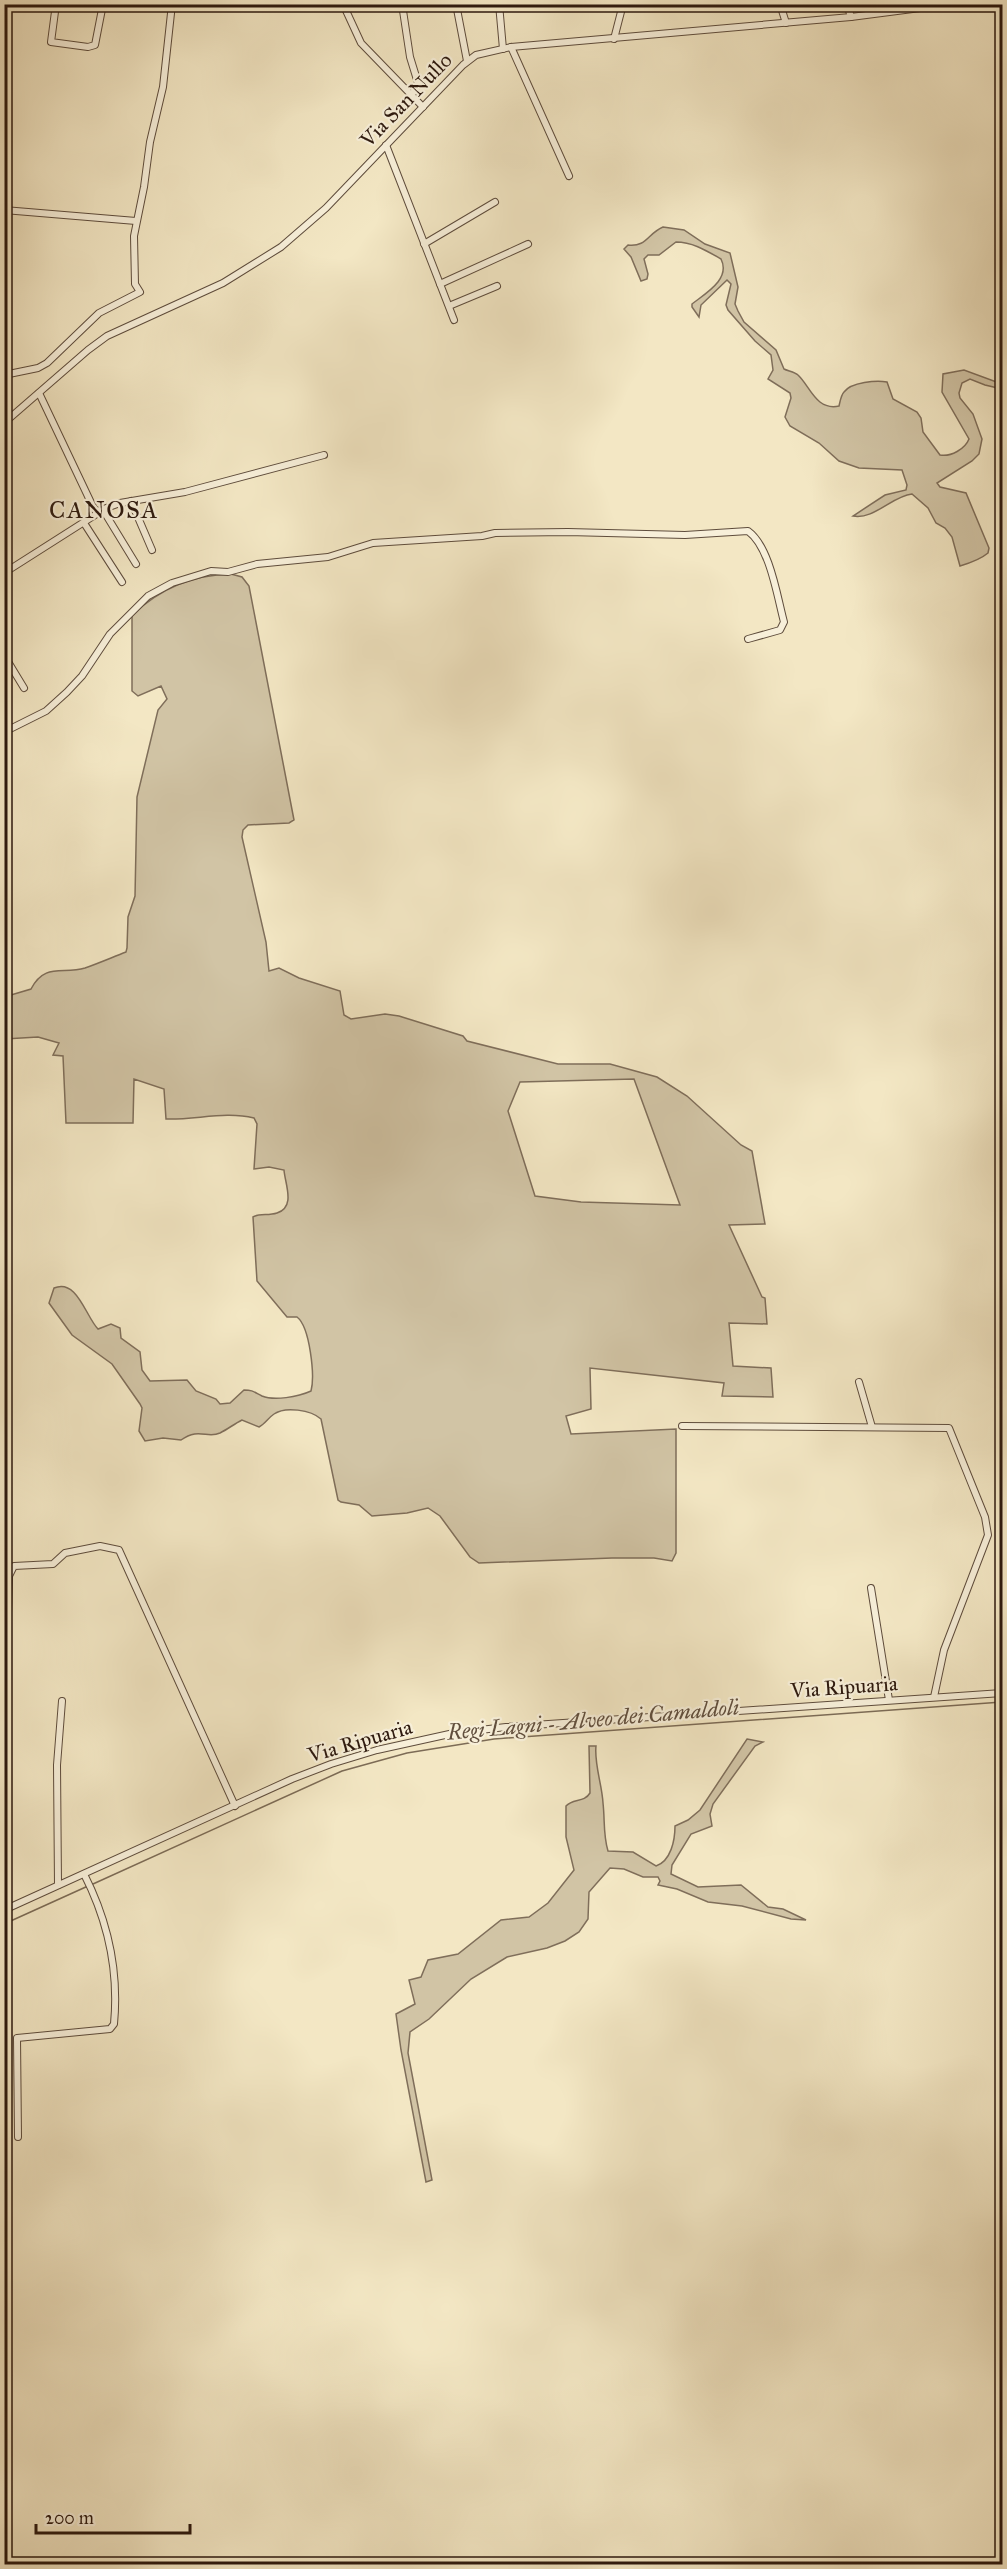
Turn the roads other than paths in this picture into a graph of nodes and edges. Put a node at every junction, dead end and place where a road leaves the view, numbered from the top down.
1 (56, 4) edge
2 (103, 4) edge
3 (172, 4) edge
4 (343, 4) edge
5 (402, 4) edge
6 (456, 4) edge
7 (499, 4) edge
8 (623, 4) edge
9 (780, 4) edge
10 (847, 4) edge
11 (951, 4) edge
12 (922, 6) edge
13 (851, 17) junction
14 (786, 22) junction
15 (614, 39) junction
16 (503, 48) junction
17 (511, 48) junction
18 (467, 61) junction
19 (412, 95) junction
20 (423, 107) junction
21 (386, 145) junction
22 (569, 176) dead end
23 (495, 202) dead end
24 (4, 210) edge
25 (136, 221) junction
26 (424, 244) junction
27 (528, 244) dead end
28 (440, 284) junction
29 (497, 286) dead end
30 (449, 306) junction
31 (454, 320) dead end
32 (4, 375) edge
33 (39, 393) junction
34 (4, 423) edge
35 (324, 455) dead end
36 (131, 501) junction
37 (103, 510) junction
38 (84, 523) junction
39 (152, 550) dead end
40 (136, 564) dead end
41 (4, 573) edge
42 (122, 582) dead end
43 (748, 639) dead end
44 (4, 655) edge
45 (24, 688) dead end
46 (4, 732) edge
47 (859, 1382) dead end
48 (682, 1426) dead end
49 (872, 1427) junction
50 (871, 1588) dead end
51 (8, 1613) dead end
52 (1002, 1693) edge
53 (934, 1697) junction
54 (889, 1700) junction
55 (62, 1701) dead end
56 (236, 1806) junction
57 (85, 1876) junction
58 (58, 1885) junction
59 (4, 1910) edge
60 (18, 2137) dead end

1 - 2 street
3 - 25 street
4 - 19 street
5 - 19 street
6 - 18 street
7 - 16 street
8 - 15 street
9 - 14 street
10 - 13 street
11 - 12 street, Via San Nullo
12 - 13 street, Via San Nullo
13 - 14 street, Via San Nullo
14 - 15 street, Via San Nullo
15 - 17 street, Via San Nullo
16 - 17 street, Via San Nullo
16 - 18 street, Via San Nullo
17 - 22 street
18 - 20 street, Via San Nullo
19 - 20 street
20 - 21 street, Via San Nullo
21 - 26 street
21 - 33 street, Via San Nullo
23 - 26 street
24 - 25 street
25 - 32 street
26 - 28 street
27 - 28 street
28 - 30 street
29 - 30 street
30 - 31 street
33 - 34 street, Via San Nullo
33 - 37 street
35 - 36 street
36 - 37 street
36 - 39 street
37 - 38 street
37 - 40 street
38 - 41 street
38 - 42 street
43 - 46 street
44 - 45 street
47 - 49 street
48 - 49 street
49 - 53 street
50 - 54 street
51 - 56 street
52 - 53 street, Via Ripuaria
53 - 54 street, Via Ripuaria
54 - 56 street, Via Ripuaria
55 - 58 street
56 - 57 street, Via Ripuaria
57 - 58 street, Via Ripuaria
57 - 60 street
58 - 59 street, Via Ripuaria

